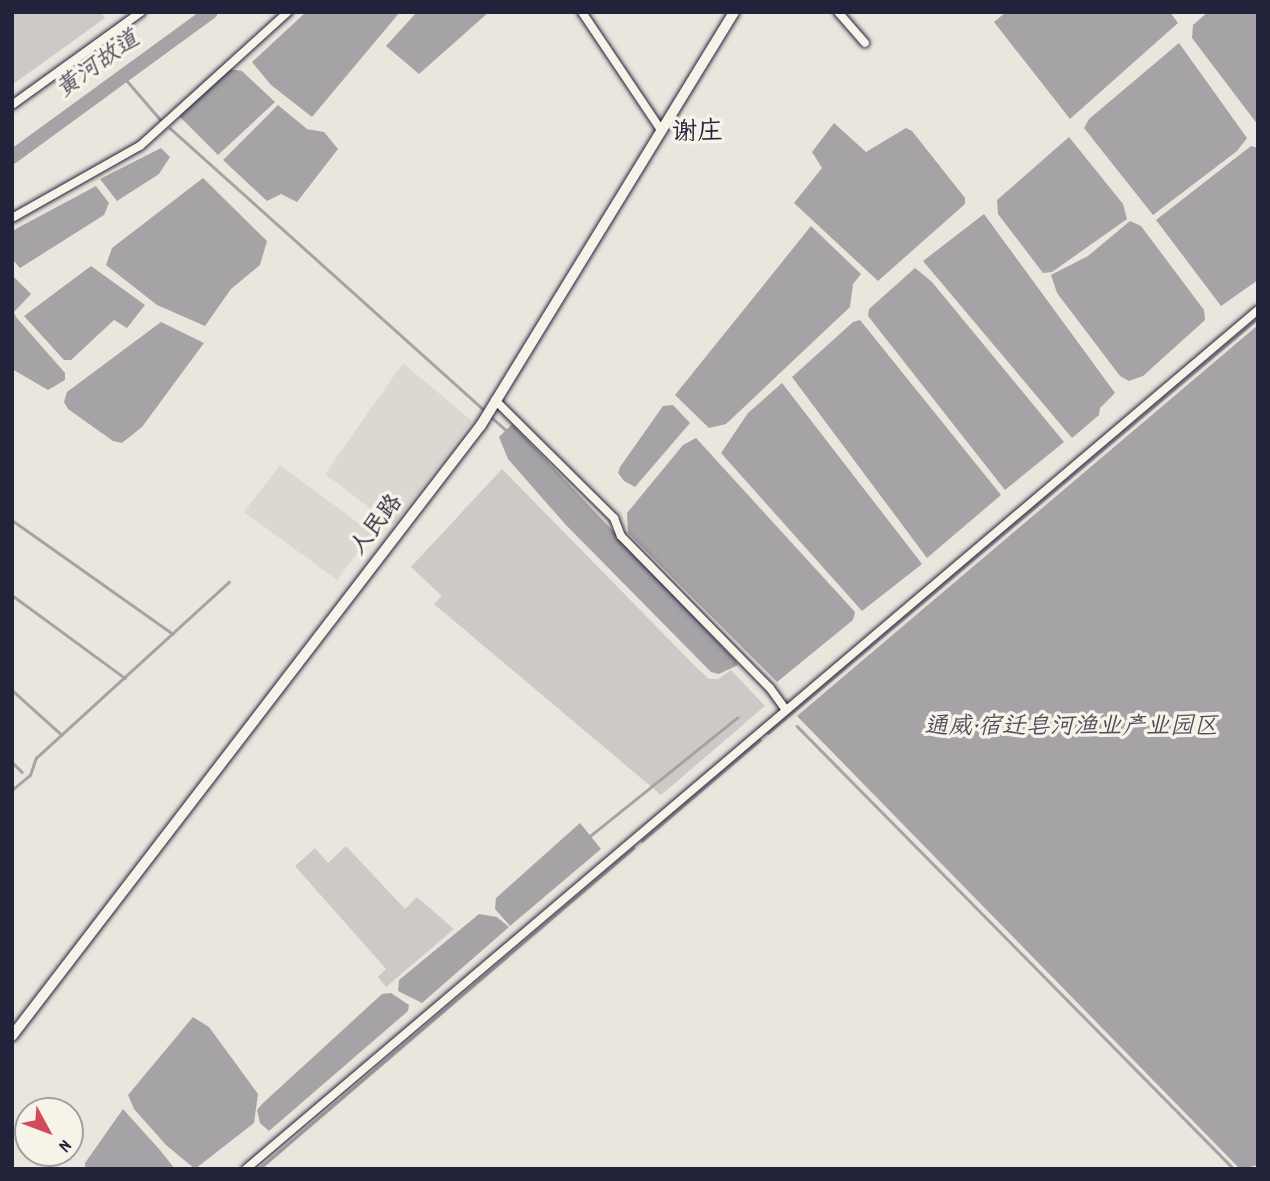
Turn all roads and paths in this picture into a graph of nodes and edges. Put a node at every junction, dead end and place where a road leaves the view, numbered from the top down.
1 (141, 12) edge
2 (288, 12) edge
3 (582, 12) edge
4 (734, 12) edge
5 (838, 12) edge
6 (865, 43) dead end
7 (12, 105) edge
8 (662, 130) junction
9 (12, 218) edge
10 (1258, 310) edge
11 (495, 400) junction
12 (785, 709) junction
13 (12, 1036) edge
14 (246, 1169) edge

1 - 7 street
2 - 9 street
3 - 8 street
4 - 8 street, 人民路
5 - 6 street
8 - 11 street, 人民路
10 - 12 street
11 - 12 street
11 - 13 street, 人民路
12 - 14 street

